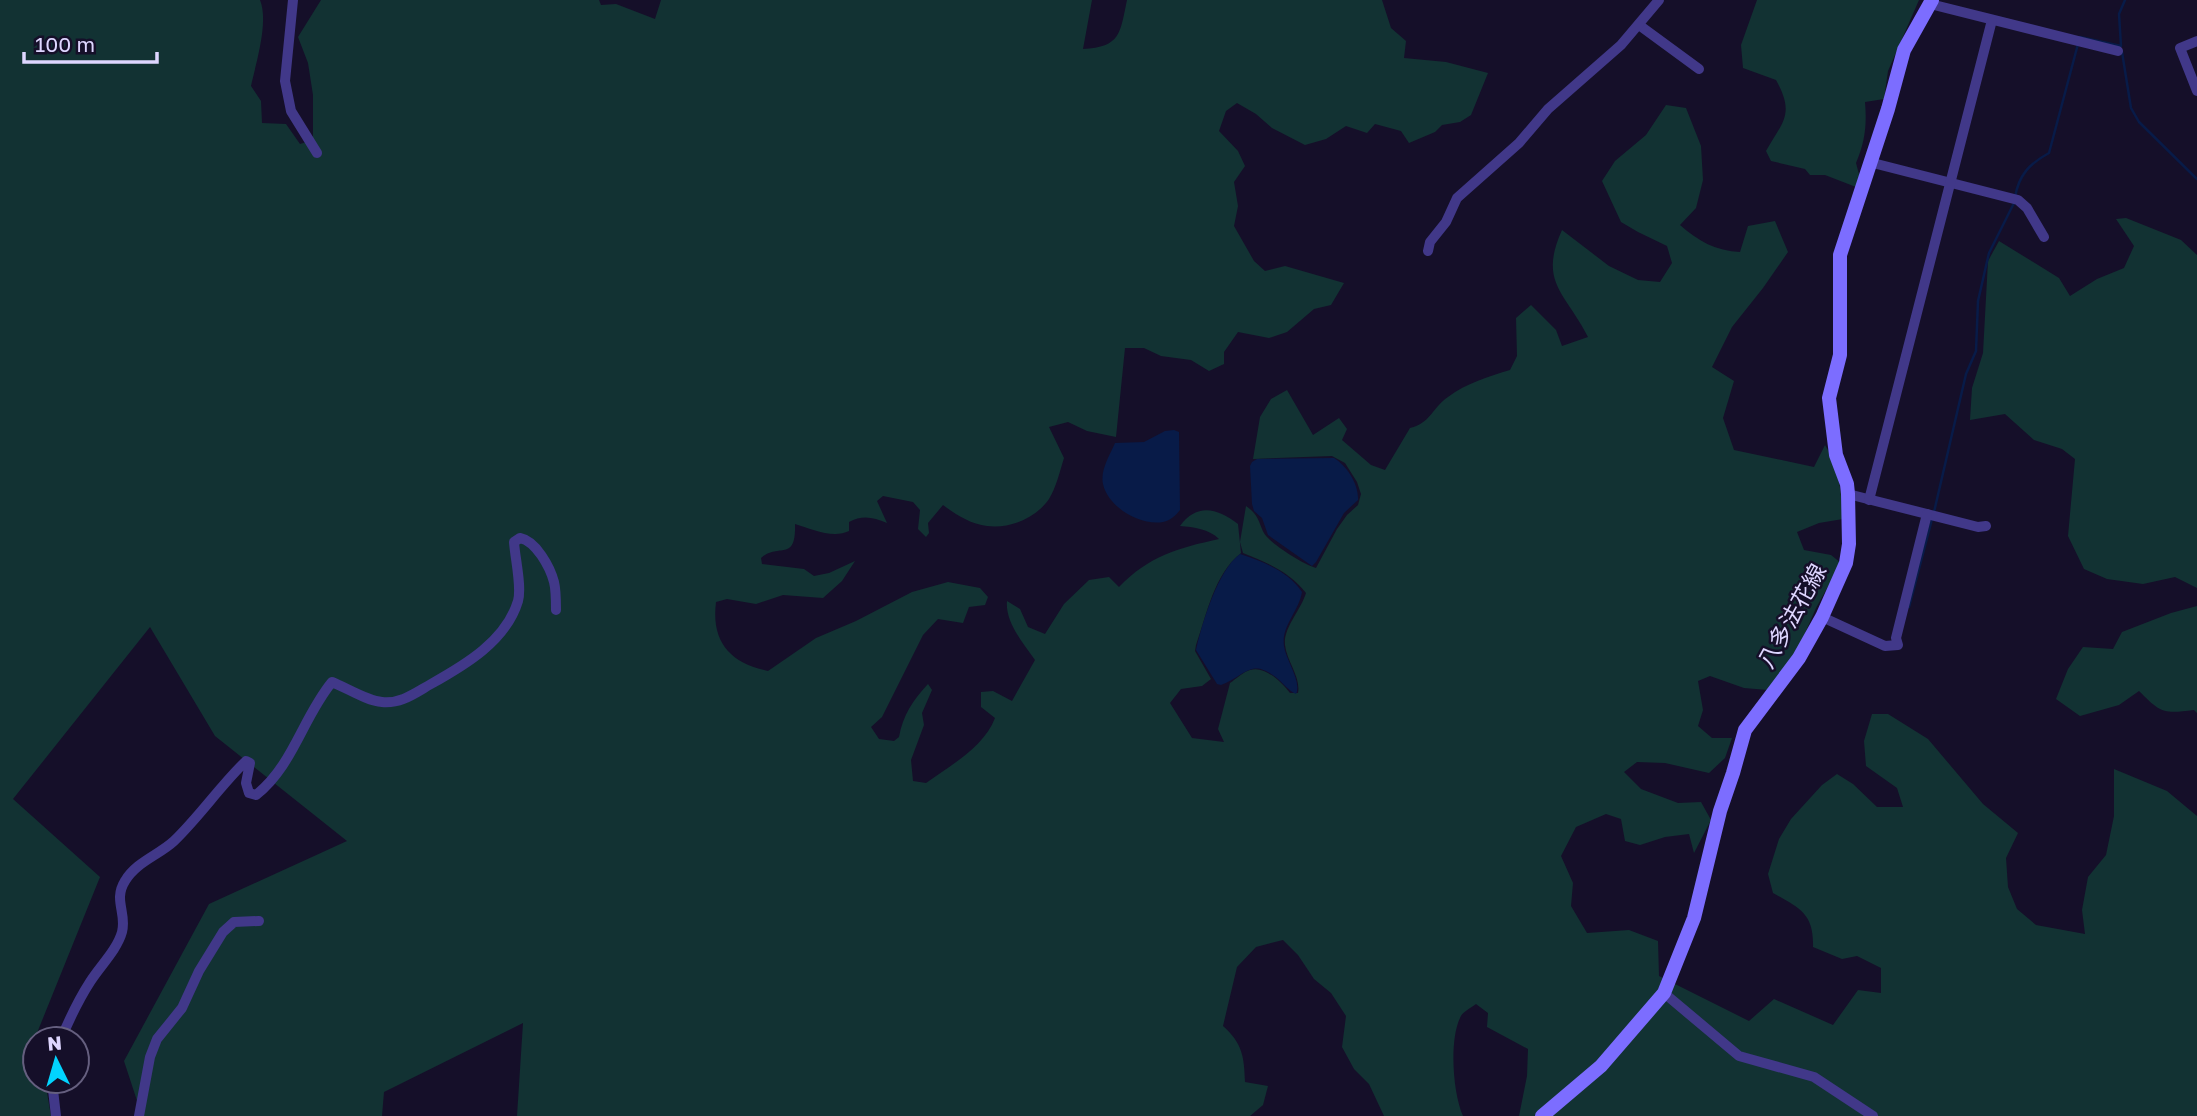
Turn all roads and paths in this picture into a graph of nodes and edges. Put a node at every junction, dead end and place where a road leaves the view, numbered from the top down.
1 (293, 0) edge
2 (1659, 0) edge
3 (1931, 2) edge
4 (1992, 20) junction
5 (1639, 25) junction
6 (2197, 41) edge
7 (2118, 51) dead end
8 (1699, 69) dead end
9 (2197, 91) edge
10 (317, 153) dead end
11 (1869, 162) junction
12 (1950, 182) junction
13 (2044, 237) dead end
14 (1428, 251) dead end
15 (1848, 494) junction
16 (1869, 499) junction
17 (1932, 515) junction
18 (1986, 526) dead end
19 (556, 610) dead end
20 (1822, 617) junction
21 (259, 921) dead end
22 (1664, 993) junction
23 (68, 1025) edge
24 (54, 1095) edge
25 (56, 1116) edge
26 (139, 1116) edge
27 (1542, 1116) edge
28 (1873, 1116) edge

1 - 10 street
2 - 5 street
3 - 4 street
3 - 11 main road, 八多法花線
4 - 7 street
4 - 12 street
5 - 8 street
5 - 14 street
6 - 9 street
11 - 12 street
11 - 15 main road, 八多法花線
12 - 13 street
12 - 16 street
15 - 16 street
15 - 20 main road, 八多法花線
16 - 17 street
17 - 18 street
17 - 20 street
19 - 23 street
20 - 22 main road, 八多法花線
21 - 26 street
22 - 27 main road, 八多法花線
22 - 28 street
24 - 25 street

